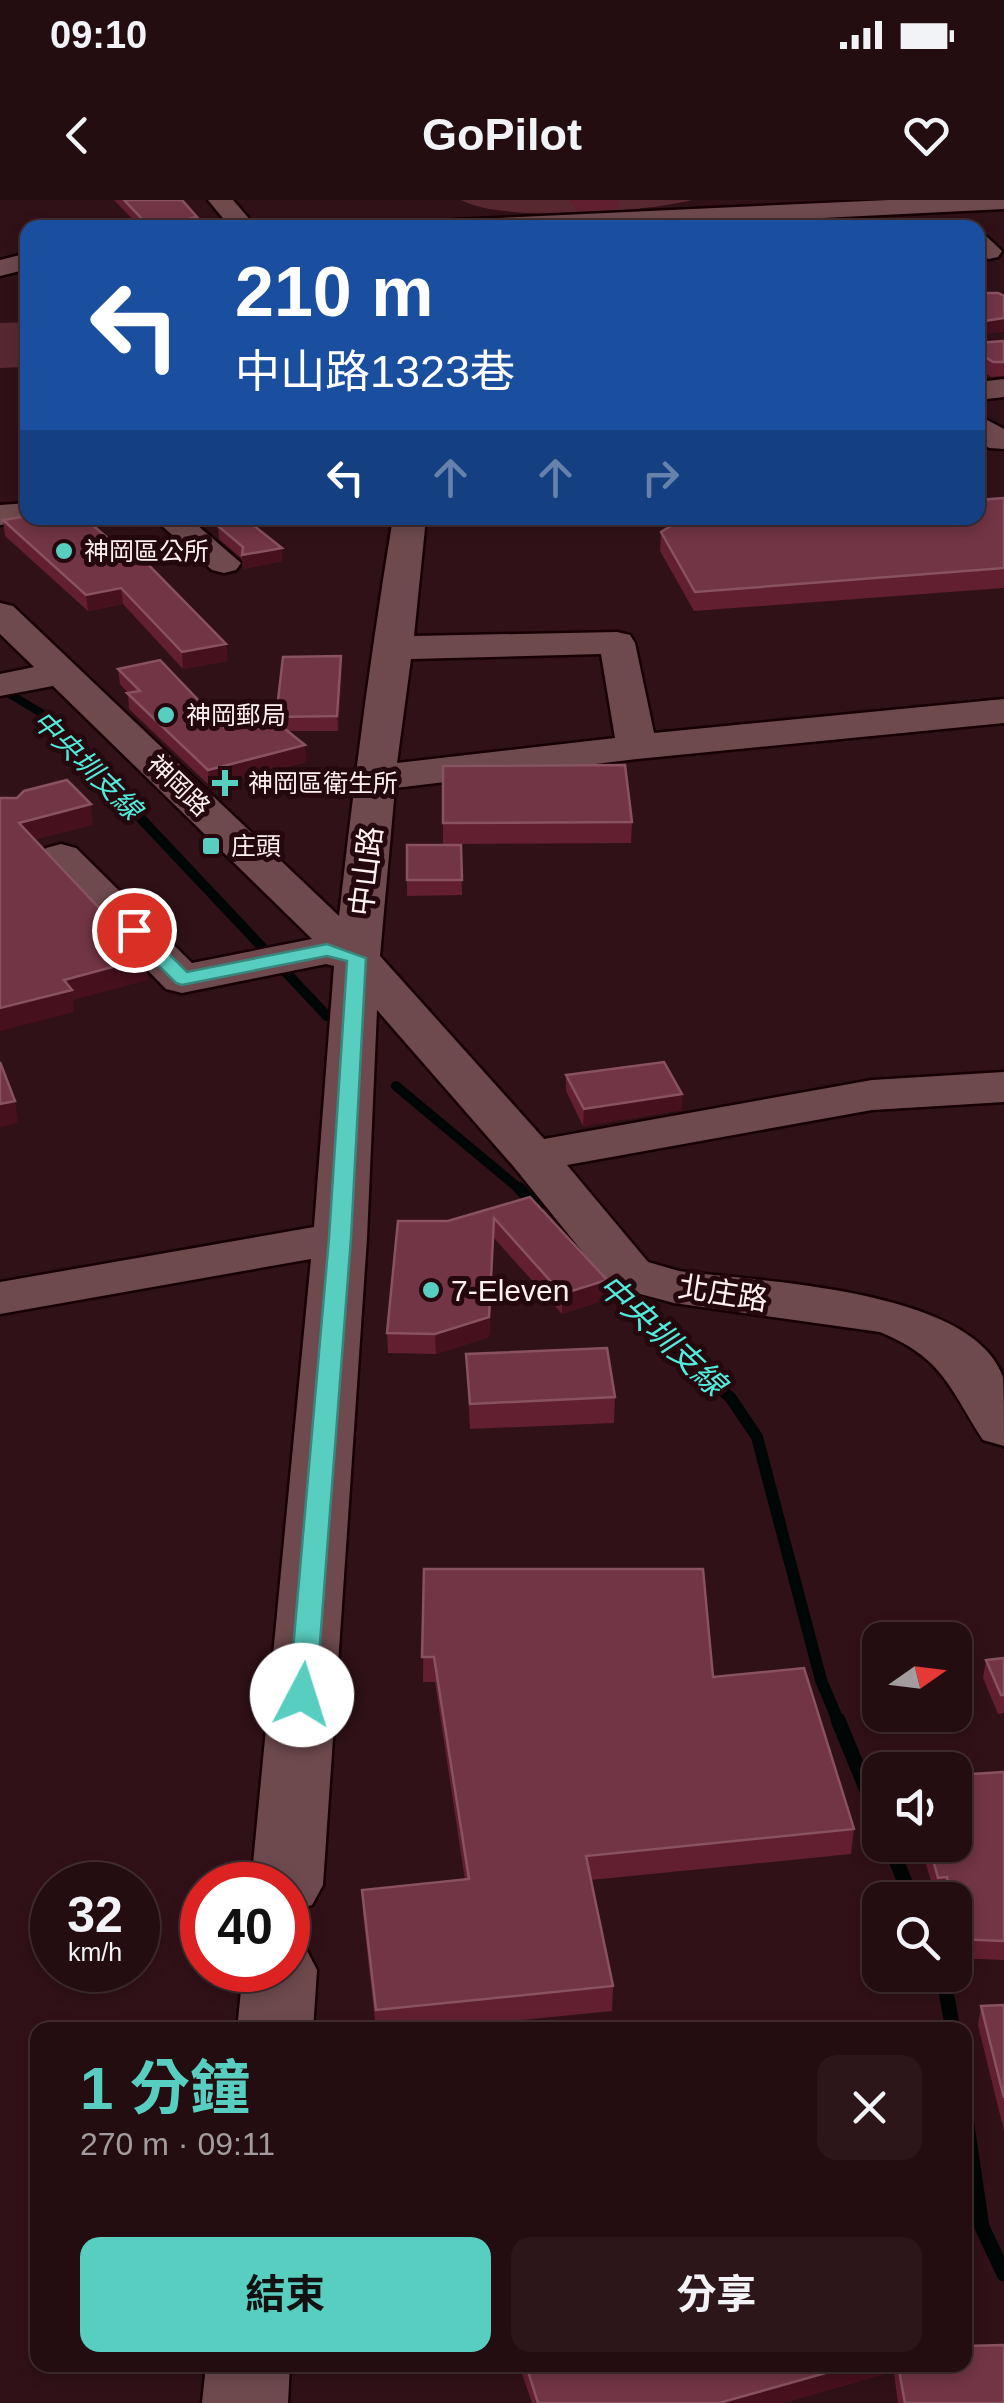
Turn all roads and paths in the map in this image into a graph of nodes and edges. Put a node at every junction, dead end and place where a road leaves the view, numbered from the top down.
1 (220, 200) edge
2 (1004, 202) edge
3 (934, 205) junction
4 (238, 220) edge
5 (749, 220) edge
6 (951, 220) edge
7 (177, 525) edge
8 (407, 525) edge
9 (224, 563) dead end
10 (0, 614) edge
11 (394, 648) junction
12 (64, 672) junction
13 (0, 685) edge
14 (1004, 711) edge
15 (638, 747) junction
16 (377, 778) junction
17 (62, 857) dead end
18 (356, 958) junction
19 (1004, 1087) edge
20 (532, 1156) junction
21 (340, 1238) junction
22 (0, 1298) edge
23 (1004, 1428) edge
24 (289, 1862) edge
25 (278, 1992) edge
26 (276, 2022) edge
27 (247, 2372) edge
28 (245, 2403) edge

1 - 4 street
2 - 3 street
3 - 5 street
3 - 6 street
7 - 9 street
8 - 11 street, 中山路
10 - 12 street, 神岡路
11 - 15 street
11 - 16 street, 中山路
12 - 13 street
12 - 18 street, 神岡路
14 - 15 street
15 - 16 street
16 - 18 street, 中山路
17 - 18 street
18 - 20 street, 北庄路
18 - 21 street, 中山路
19 - 20 street
20 - 23 street, 北庄路
21 - 22 street
21 - 24 street, 中山路
25 - 26 street
27 - 28 street

